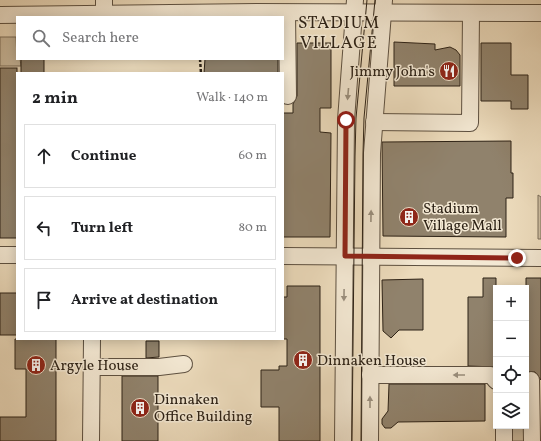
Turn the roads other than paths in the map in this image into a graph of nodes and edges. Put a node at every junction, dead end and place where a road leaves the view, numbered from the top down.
1 (383, 6) edge
2 (104, 7) edge
3 (355, 7) edge
4 (287, 13) junction
5 (471, 13) junction
6 (541, 13) edge
7 (0, 15) edge
8 (288, 96) dead end
9 (374, 122) junction
10 (0, 255) edge
11 (16, 255) edge
12 (370, 255) junction
13 (284, 256) edge
14 (345, 256) junction
15 (541, 258) edge
16 (92, 340) edge
17 (184, 364) dead end
18 (92, 367) junction
19 (370, 375) junction
20 (493, 377) edge
21 (531, 380) dead end
22 (504, 429) edge
23 (91, 441) edge
24 (343, 441) edge
25 (370, 441) edge
26 (504, 441) edge
27 (532, 441) edge

1 - 3 street
1 - 5 street
1 - 9 street
2 - 4 street
2 - 7 street
3 - 4 street
3 -> 14 street
4 - 8 street
5 - 6 street
5 - 9 street
12 -> 9 street
10 - 11 street
12 - 14 street
12 - 15 street
12 - 19 street
13 - 14 street
14 -> 24 street
16 - 18 street
17 - 18 street
18 - 23 street
20 -> 19 street
25 -> 19 street
21 - 27 street
22 - 26 street

